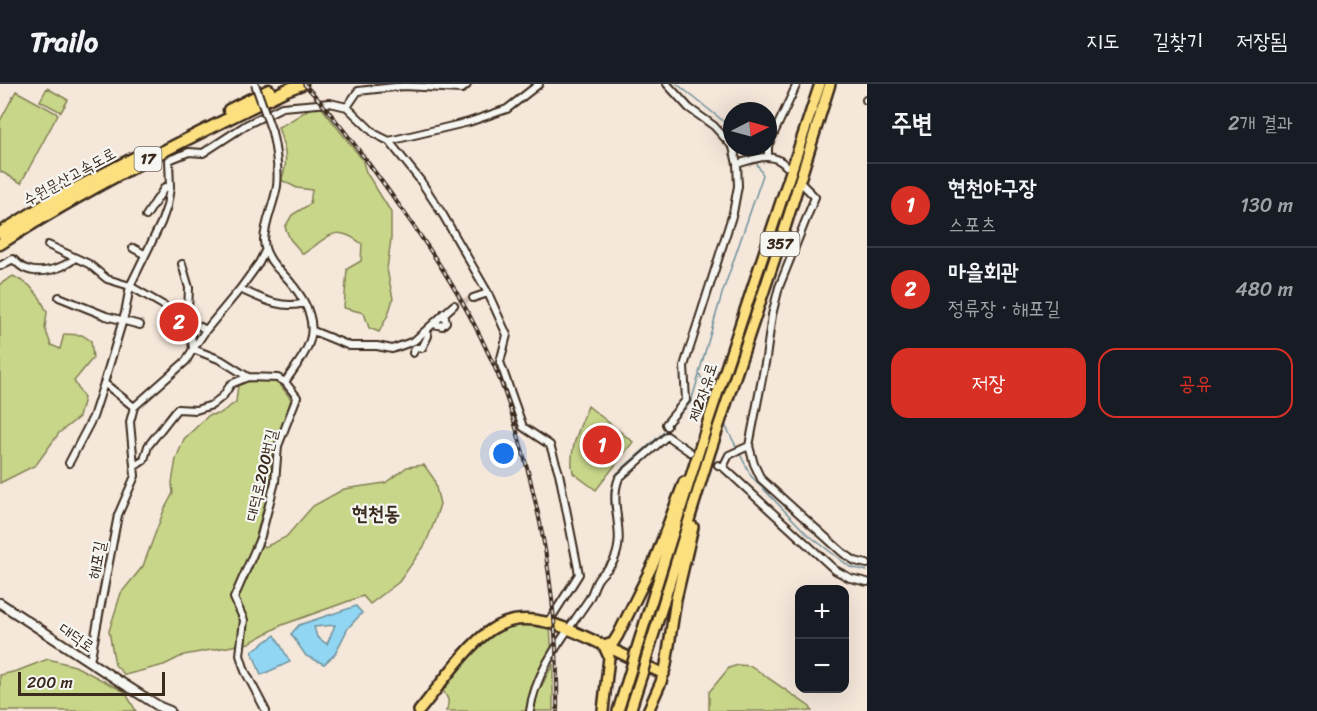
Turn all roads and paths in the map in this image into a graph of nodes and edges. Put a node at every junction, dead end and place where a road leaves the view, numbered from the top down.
1 (255, 84) edge
2 (283, 84) edge
3 (303, 84) edge
4 (539, 84) edge
5 (667, 84) edge
6 (797, 84) edge
7 (820, 84) edge
8 (830, 84) edge
9 (467, 85) edge
10 (347, 107) junction
11 (777, 127) edge
12 (723, 135) edge
13 (389, 141) junction
14 (735, 156) edge
15 (768, 156) joint
16 (737, 164) junction
17 (786, 166) dead end
18 (803, 185) dead end
19 (170, 188) junction
20 (146, 216) dead end
21 (0, 233) edge
22 (0, 244) edge
23 (48, 245) dead end
24 (133, 248) dead end
25 (265, 251) junction
26 (144, 254) junction
27 (75, 258) junction
28 (182, 264) dead end
29 (0, 266) edge
30 (130, 286) junction
31 (240, 289) junction
32 (488, 292) junction
33 (59, 297) dead end
34 (473, 298) tunnel mouth
35 (304, 303) junction
36 (454, 305) tunnel mouth
37 (189, 321) junction
38 (123, 322) junction
39 (140, 325) dead end
40 (206, 330) junction
41 (312, 331) junction
42 (427, 331) junction
43 (193, 349) junction
44 (412, 353) dead end
45 (248, 377) junction
46 (285, 382) junction
47 (104, 383) junction
48 (134, 407) junction
49 (667, 426) dead end
50 (700, 447) junction
51 (746, 447) junction
52 (690, 452) dead end
53 (710, 452) junction
54 (69, 463) dead end
55 (135, 466) junction
56 (867, 564) edge
57 (867, 582) edge
58 (0, 603) edge
59 (548, 623) junction
60 (568, 628) junction
61 (604, 646) junction
62 (90, 662) junction
63 (664, 674) junction
64 (170, 711) edge
65 (266, 711) edge
66 (418, 711) edge
67 (530, 711) edge
68 (603, 711) edge
69 (618, 711) edge
70 (630, 711) edge
71 (648, 711) edge

1 - 25 street, bridge
2 - 21 highway, 수원문산고속도로 / 17
3 - 22 highway, 수원문산고속도로 / 17
4 - 13 street
5 - 12 street
6 - 11 street
7 - 50 highway, 제2자유로 / 357
8 - 53 highway, 제2자유로 / 357
9 - 10 street
10 - 13 street
10 - 19 street
13 - 32 street
14 - 16 street
15 - 16 street
15 - 17 street
16 - 49 street
18 - 51 street
19 - 20 street
19 - 26 street
23 - 27 street
24 - 26 street
25 - 31 street
25 - 35 street
26 - 30 street
27 - 29 street
27 - 30 street
28 - 37 street
30 - 37 street
30 - 38 street
31 - 35 street
31 - 40 street
32 - 34 street
32 - 59 street
33 - 38 street
35 - 41 street
36 - 42 street
37 - 40 street
37 - 43 street
38 - 39 street
38 - 47 street
40 - 43 street
41 - 42 street
41 - 46 street
42 - 44 street
43 - 45 street
43 - 48 street
45 - 46 street
45 - 55 street, 해포길
46 - 65 street, 대덕로200번길
47 - 48 street
47 - 54 street
48 - 55 street, 해포길
50 - 61 highway
50 - 69 highway, 제2자유로 / 357, bridge
51 - 56 street
51 - 57 street
52 - 60 street
53 - 63 highway
53 - 70 highway, 제2자유로 / 357, bridge
55 - 62 street, 해포길
58 - 62 street, 대덕로
59 - 60 highway
59 - 66 highway
60 - 61 highway
60 - 67 street
61 - 63 highway
61 - 68 highway
62 - 64 street, 대덕로
63 - 71 highway

